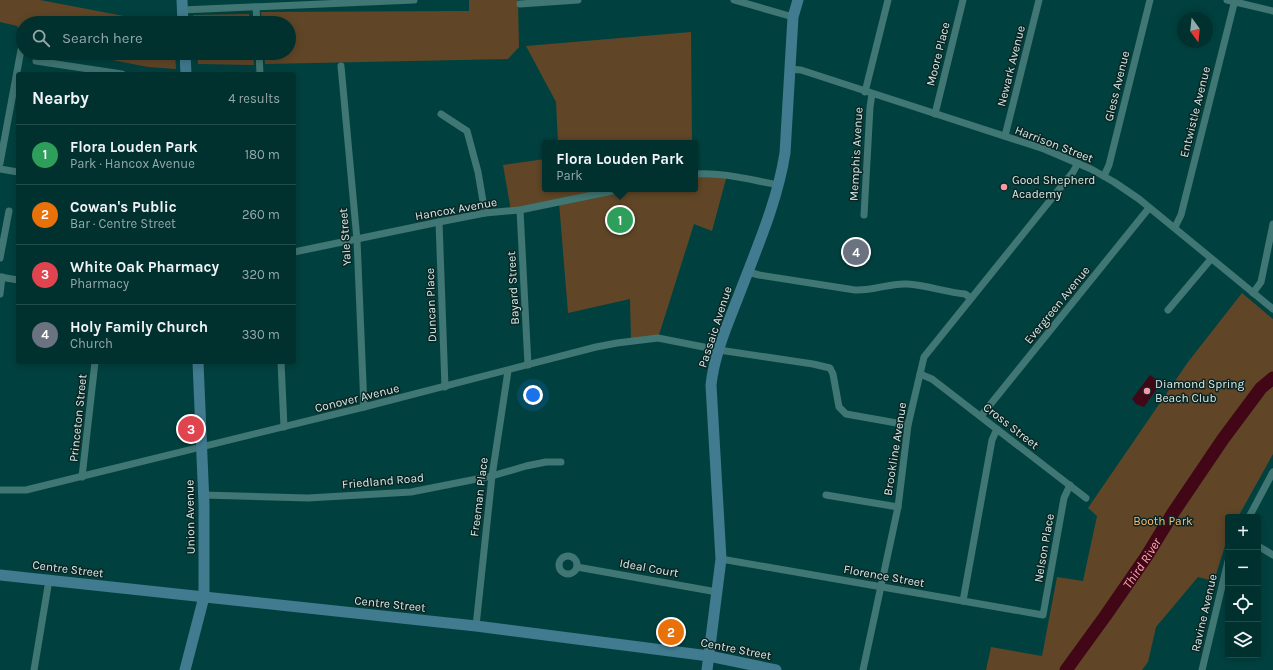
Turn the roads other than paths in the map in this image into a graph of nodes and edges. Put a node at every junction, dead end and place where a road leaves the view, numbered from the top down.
1 (414, 0) edge
2 (578, 0) edge
3 (734, 0) edge
4 (798, 0) edge
5 (888, 0) edge
6 (963, 0) edge
7 (1038, 0) edge
8 (1150, 0) edge
9 (336, 1) edge
10 (565, 1) edge
11 (1232, 1) edge
12 (520, 4) dead end
13 (182, 5) edge
14 (256, 7) junction
15 (1273, 11) edge
16 (183, 16) edge
17 (257, 16) edge
18 (793, 17) junction
19 (19, 60) edge
20 (185, 60) edge
21 (259, 60) edge
22 (36, 61) dead end
23 (341, 66) dead end
24 (790, 69) junction
25 (17, 72) edge
26 (109, 72) edge
27 (186, 72) edge
28 (260, 72) edge
29 (16, 77) edge
30 (865, 92) junction
31 (872, 94) junction
32 (441, 114) dead end
33 (935, 114) junction
34 (1005, 136) junction
35 (0, 163) edge
36 (1078, 163) junction
37 (0, 169) edge
38 (16, 172) edge
39 (698, 174) edge
40 (1104, 176) junction
41 (779, 185) junction
42 (607, 192) edge
43 (1149, 208) junction
44 (520, 210) junction
45 (9, 211) dead end
46 (485, 213) junction
47 (864, 215) dead end
48 (439, 222) junction
49 (1273, 224) edge
50 (1175, 227) junction
51 (357, 240) junction
52 (296, 252) edge
53 (0, 258) edge
54 (1211, 259) junction
55 (748, 272) junction
56 (1, 277) edge
57 (16, 280) edge
58 (1254, 293) junction
59 (0, 294) edge
60 (971, 298) junction
61 (1273, 309) edge
62 (1168, 310) dead end
63 (719, 350) junction
64 (95, 364) edge
65 (198, 364) edge
66 (280, 364) edge
67 (528, 365) junction
68 (508, 371) junction
69 (920, 374) junction
70 (445, 387) junction
71 (364, 407) junction
72 (981, 416) junction
73 (908, 425) junction
74 (284, 427) junction
75 (997, 429) junction
76 (200, 448) junction
77 (561, 462) dead end
78 (1273, 472) edge
79 (492, 476) junction
80 (82, 477) junction
81 (1070, 485) junction
82 (0, 490) edge
83 (203, 495) junction
84 (826, 495) dead end
85 (1086, 498) dead end
86 (898, 507) junction
87 (1251, 514) edge
88 (1261, 548) edge
89 (1273, 555) edge
90 (721, 559) junction
91 (577, 568) dead end
92 (1225, 574) edge
93 (0, 575) edge
94 (49, 580) junction
95 (881, 586) junction
96 (717, 592) junction
97 (204, 597) junction
98 (963, 600) junction
99 (1043, 615) joint
100 (476, 626) junction
101 (709, 656) junction
102 (34, 670) edge
103 (186, 670) edge
104 (707, 670) edge
105 (776, 670) edge
106 (863, 670) edge
107 (1202, 670) edge

1 - 9 street
2 - 10 street
3 - 18 street
4 - 18 street, Passaic Avenue
5 - 30 street, Memphis Avenue
6 - 33 street, Moore Place
7 - 34 street, Newark Avenue
8 - 40 street, Gless Avenue
9 - 14 street
10 - 12 street
11 - 15 street
11 - 50 street, Entwistle Avenue
13 - 14 street
13 - 16 street
14 - 17 street
18 - 24 street, Passaic Avenue
19 - 25 street
20 - 27 street
21 - 28 street
22 - 26 street
23 - 51 street, Yale Street
24 - 30 street, Harrison Street
24 - 41 street, Passaic Avenue
29 - 35 street
30 - 31 street, Harrison Street
31 - 33 street, Harrison Street
31 - 47 street, Memphis Avenue
32 - 46 street
33 - 34 street, Harrison Street
34 - 36 street, Harrison Street
36 - 40 street, Harrison Street
36 - 60 street, Brookline Avenue
37 - 38 street
39 - 41 street
40 - 43 street, Harrison Street
41 - 55 street, Passaic Avenue
42 - 44 street, Hancox Avenue
43 - 50 street, Harrison Street
43 - 72 street, Evergreen Avenue
44 - 46 street, Hancox Avenue
44 - 67 street, Bayard Street
45 - 53 street
46 - 48 street, Hancox Avenue
48 - 51 street, Hancox Avenue
48 - 70 street, Duncan Place
49 - 58 street
50 - 54 street, Harrison Street
51 - 52 street, Hancox Avenue
51 - 71 street, Yale Street
54 - 58 street, Harrison Street
54 - 62 street
55 - 60 street
55 - 63 street, Passaic Avenue
56 - 57 street
56 - 59 street
58 - 61 street, Harrison Street
60 - 69 street, Brookline Avenue
63 - 67 street, Conover Avenue
63 - 73 street, Conover Avenue
63 - 90 street, Passaic Avenue
64 - 80 street, Princeton Street
65 - 76 street, Union Avenue
66 - 74 street
67 - 68 street, Conover Avenue
68 - 70 street, Conover Avenue
68 - 79 street, Freeman Place
69 - 72 street, Cross Street
69 - 73 street, Brookline Avenue
70 - 71 street, Conover Avenue
71 - 74 street, Conover Avenue
72 - 75 street, Cross Street
73 - 86 street, Brookline Avenue
74 - 76 street, Conover Avenue
75 - 81 street, Cross Street
75 - 98 street
76 - 80 street, Conover Avenue
76 - 83 street, Union Avenue
77 - 79 street, Friedland Road
78 - 87 street
79 - 83 street, Friedland Road
79 - 100 street, Freeman Place
80 - 82 street, Conover Avenue
81 - 85 street, Cross Street
81 - 99 street, Nelson Place
83 - 97 street, Union Avenue
84 - 86 street
86 - 95 street, Brookline Avenue
88 - 89 street
90 - 95 street, Florence Street
90 - 96 street, Passaic Avenue
91 - 96 street, Ideal Court
92 - 107 street, Ravine Avenue
93 - 94 street, Centre Street
94 - 97 street, Centre Street
94 - 102 street
95 - 98 street, Florence Street
95 - 106 street, Brookline Avenue
96 - 101 street, Passaic Avenue
97 - 100 street, Centre Street
97 - 103 street, Union Avenue
98 - 99 street, Florence Street
100 - 101 street, Centre Street
101 - 104 street, Passaic Avenue
101 - 105 street, Centre Street

